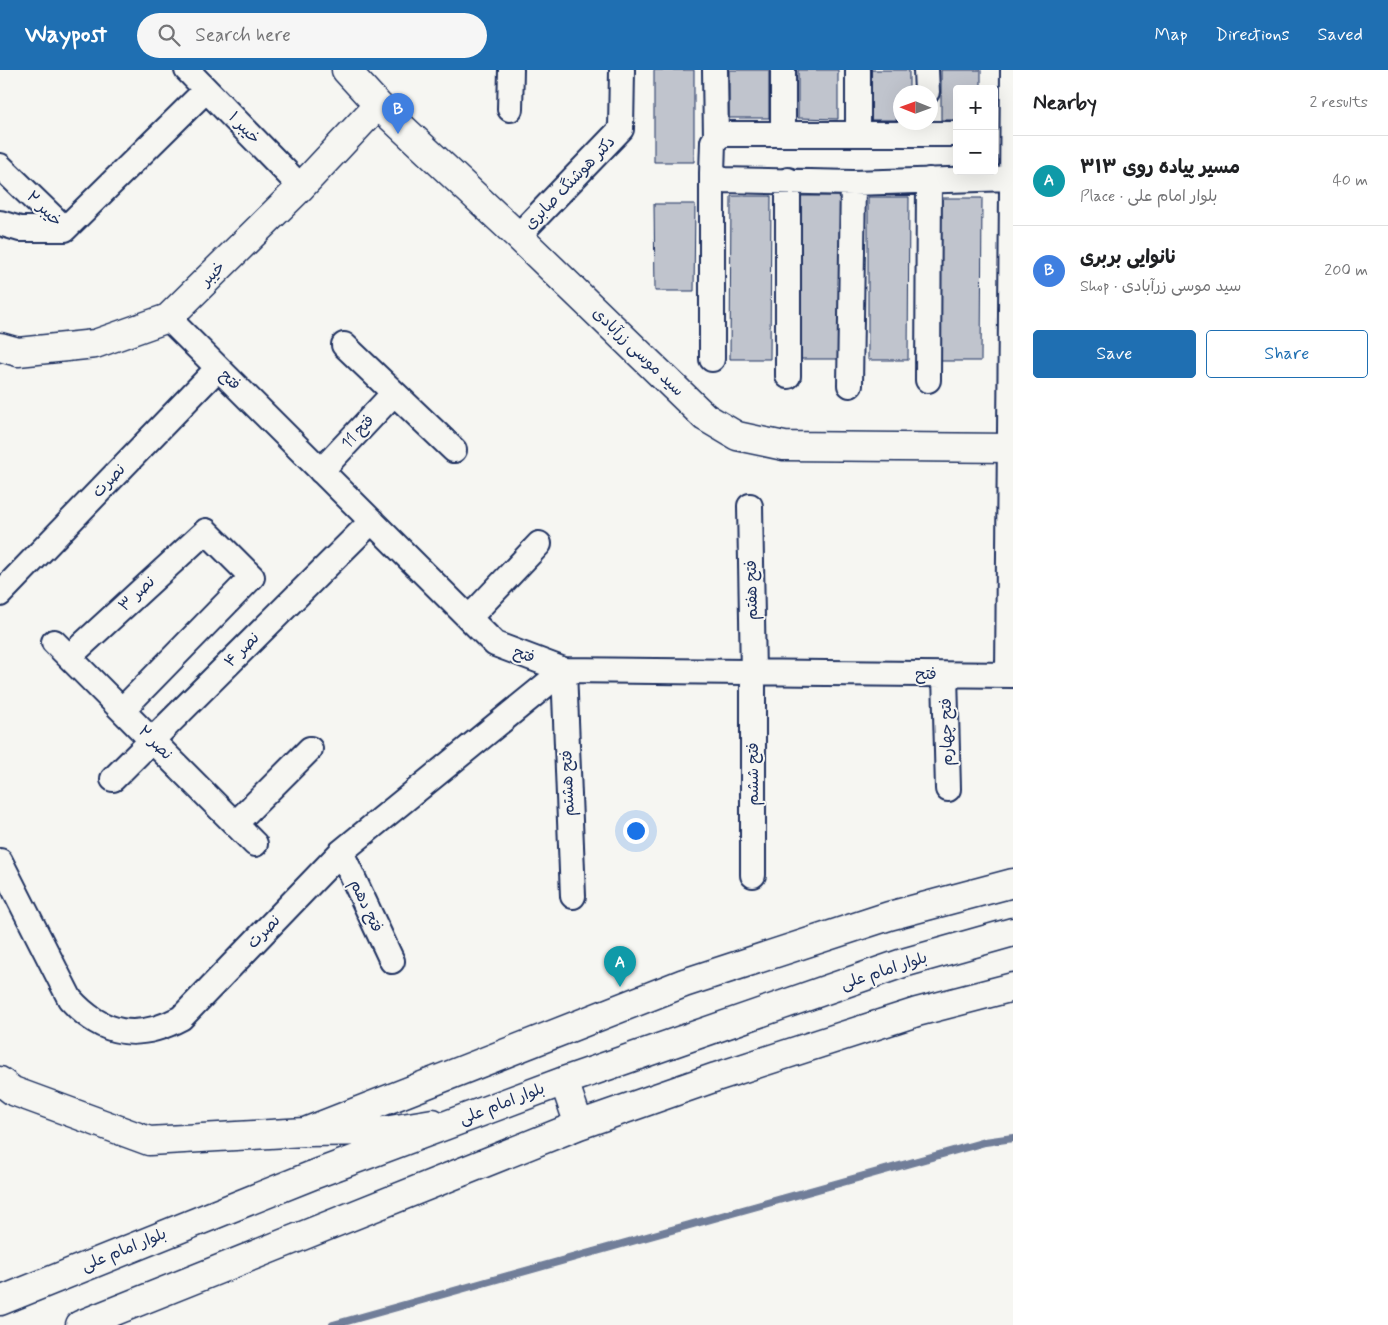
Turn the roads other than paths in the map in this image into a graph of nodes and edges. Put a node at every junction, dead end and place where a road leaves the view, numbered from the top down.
1 (187, 70) edge
2 (346, 70) edge
3 (511, 70) edge
4 (622, 70) edge
5 (715, 70) edge
6 (783, 70) edge
7 (858, 70) edge
8 (926, 70) edge
9 (1013, 70) edge
10 (927, 85) edge
11 (206, 90) junction
12 (378, 105) junction
13 (510, 109) dead end
14 (904, 130) edge
15 (937, 130) edge
16 (953, 133) edge
17 (783, 134) junction
18 (858, 134) junction
19 (1003, 134) edge
20 (716, 138) junction
21 (0, 166) edge
22 (712, 174) junction
23 (1011, 178) junction
24 (788, 180) junction
25 (929, 180) junction
26 (853, 183) junction
27 (301, 187) junction
28 (0, 223) edge
29 (65, 229) junction
30 (518, 236) junction
31 (168, 318) junction
32 (344, 345) dead end
33 (0, 347) edge
34 (712, 359) dead end
35 (218, 368) junction
36 (788, 376) dead end
37 (928, 380) dead end
38 (850, 385) dead end
39 (394, 393) junction
40 (1011, 448) edge
41 (454, 450) dead end
42 (321, 471) junction
43 (750, 506) dead end
44 (372, 521) junction
45 (539, 544) dead end
46 (0, 594) edge
47 (469, 618) junction
48 (62, 649) joint
49 (564, 670) junction
50 (753, 674) junction
51 (945, 675) junction
52 (1010, 675) edge
53 (122, 710) junction
54 (152, 740) junction
55 (310, 750) dead end
56 (114, 779) dead end
57 (948, 789) dead end
58 (235, 824) junction
59 (255, 844) dead end
60 (341, 852) junction
61 (0, 861) edge
62 (753, 875) dead end
63 (1013, 883) edge
64 (573, 896) dead end
65 (1013, 932) edge
66 (392, 961) dead end
67 (1013, 986) edge
68 (0, 1081) edge
69 (564, 1081) junction
70 (468, 1116) junction
71 (579, 1125) junction
72 (305, 1132) junction
73 (0, 1301) edge
74 (80, 1325) edge

1 - 11 street, خیبر ۱
2 - 12 main road, سید موسی زرآبادی
3 - 13 street
4 - 30 street, دکتر هوشنگ صابری
5 - 20 street
6 - 17 street
7 - 18 street
8 - 10 street
9 - 19 street
11 - 27 street, خیبر ۱
11 - 29 street
12 - 27 main road, خیبر
12 - 30 main road, سید موسی زرآبادی
14 - 18 street
15 - 16 street
17 - 18 street
17 - 20 street
19 - 23 street
20 - 22 street
21 - 29 street, خیبر ۲
22 - 24 street
22 - 34 street
23 - 25 street
23 - 40 street
24 - 26 street
24 - 36 street
25 - 26 street
25 - 37 street
26 - 38 street
27 - 31 main road, خیبر
28 - 29 street, خیبر ۲
30 - 40 main road, سید موسی زرآبادی
31 - 33 main road, خیبر
31 - 35 street, فتح
32 - 39 street
35 - 42 street, فتح
35 - 46 street, نصرت
39 - 41 street
39 - 42 street, فتح 11
40 - 52 street
42 - 44 street, فتح
43 - 50 street, فتح هفتم
44 - 47 street, فتح
44 - 54 street, نصر ۴
45 - 47 street
47 - 49 street, فتح
48 - 53 street, نصر ۲
48 - 53 street, نصر ۳
49 - 50 street, فتح
49 - 60 street, نصرت
49 - 64 street, فتح هشتم
50 - 51 street, فتح
50 - 62 street, فتح ششم
51 - 52 street, فتح
51 - 57 street, فتح چهارم
53 - 54 street, نصر ۲
54 - 56 street, نصر ۴
54 - 58 street, نصر ۲
55 - 58 street
58 - 59 street, نصر ۲
60 - 61 street, نصرت
60 - 66 street, فتح دهم
63 - 72 main road
65 - 69 main road, بلوار امام علی
67 - 71 main road
68 - 72 main road
69 - 70 main road, بلوار امام علی
69 - 71 main road
70 - 72 main road
70 - 73 main road, بلوار امام علی
71 - 74 main road

